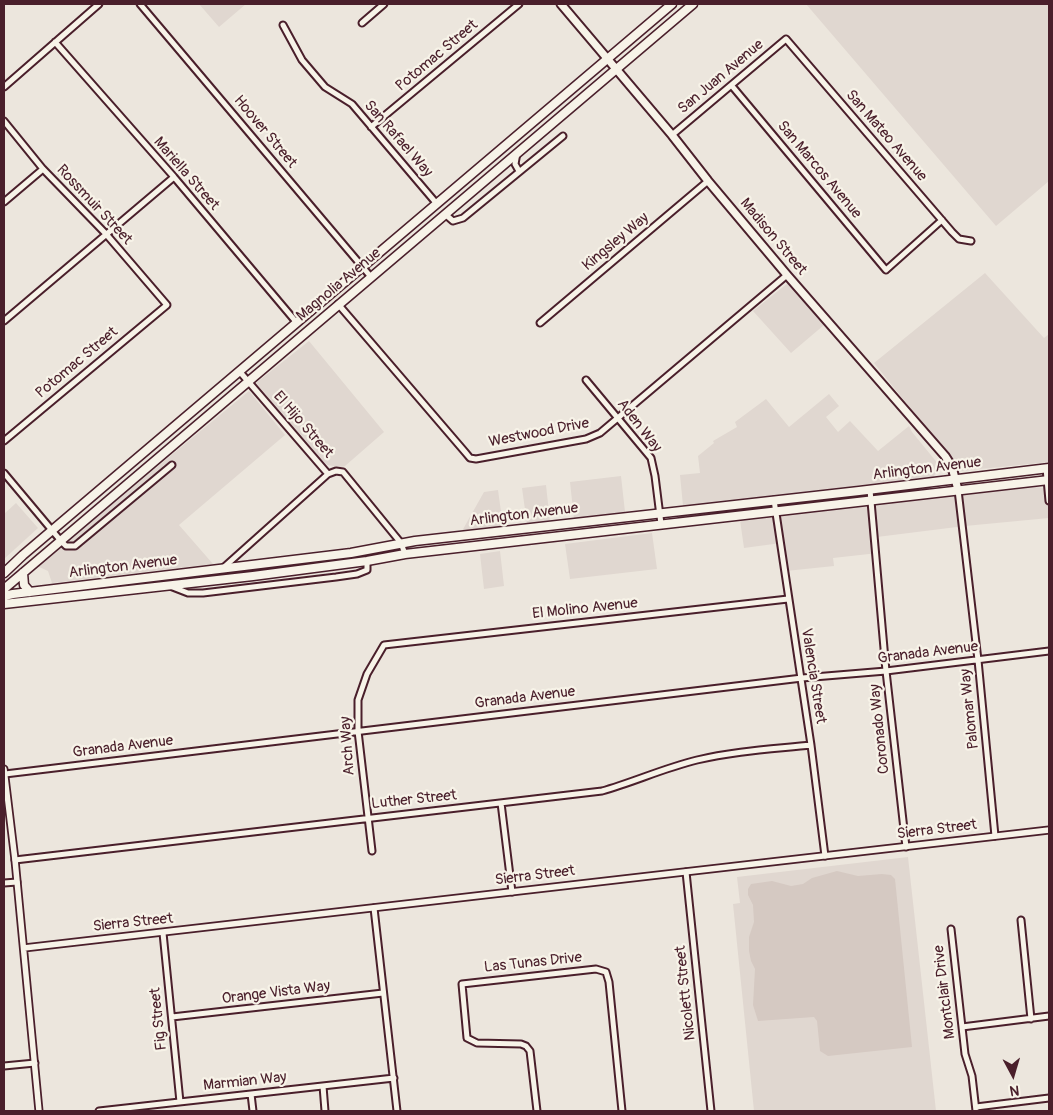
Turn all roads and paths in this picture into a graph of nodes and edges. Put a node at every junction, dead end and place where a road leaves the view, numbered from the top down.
1 (99, 4) edge
2 (140, 4) edge
3 (519, 4) edge
4 (561, 4) edge
5 (672, 4) edge
6 (693, 4) edge
7 (381, 5) edge
8 (362, 22) dead end
9 (283, 25) dead end
10 (786, 39) joint
11 (55, 42) junction
12 (608, 60) junction
13 (615, 69) junction
14 (732, 86) junction
15 (4, 87) edge
16 (4, 122) edge
17 (371, 126) junction
18 (672, 134) junction
19 (562, 136) dead end
20 (517, 153) junction
21 (43, 169) junction
22 (520, 171) junction
23 (174, 177) junction
24 (708, 181) junction
25 (4, 202) edge
26 (437, 204) junction
27 (445, 214) junction
28 (942, 220) junction
29 (106, 234) junction
30 (971, 241) dead end
31 (363, 267) junction
32 (787, 275) junction
33 (371, 277) junction
34 (338, 304) junction
35 (167, 305) joint
36 (4, 321) edge
37 (297, 323) junction
38 (540, 323) dead end
39 (240, 372) junction
40 (248, 380) junction
41 (586, 380) dead end
42 (618, 420) junction
43 (4, 441) edge
44 (172, 466) dead end
45 (1048, 468) edge
46 (4, 472) edge
47 (328, 474) junction
48 (955, 479) junction
49 (1048, 480) edge
50 (870, 490) junction
51 (958, 490) junction
52 (774, 500) junction
53 (871, 500) junction
54 (1049, 501) edge
55 (775, 512) junction
56 (660, 513) junction
57 (661, 524) junction
58 (52, 531) junction
59 (61, 541) junction
60 (401, 543) junction
61 (405, 554) junction
62 (367, 561) junction
63 (223, 568) junction
64 (4, 573) edge
65 (23, 573) junction
66 (253, 576) junction
67 (170, 586) junction
68 (254, 587) junction
69 (4, 589) edge
70 (30, 592) junction
71 (4, 596) edge
72 (788, 599) junction
73 (4, 604) edge
74 (384, 645) joint
75 (1049, 651) edge
76 (978, 660) junction
77 (886, 670) junction
78 (802, 678) junction
79 (358, 731) junction
80 (811, 745) junction
81 (4, 771) edge
82 (501, 803) junction
83 (368, 818) junction
84 (7, 825) edge
85 (1049, 830) edge
86 (995, 836) junction
87 (906, 846) junction
88 (372, 851) dead end
89 (825, 856) junction
90 (15, 860) junction
91 (686, 872) junction
92 (17, 882) junction
93 (4, 883) edge
94 (512, 892) junction
95 (374, 908) junction
96 (1021, 920) dead end
97 (951, 929) dead end
98 (163, 933) junction
99 (24, 948) junction
100 (383, 993) junction
101 (1049, 1016) edge
102 (172, 1017) junction
103 (1031, 1018) junction
104 (962, 1027) junction
105 (35, 1062) junction
106 (4, 1066) edge
107 (394, 1078) junction
108 (323, 1086) junction
109 (252, 1094) junction
110 (1049, 1098) edge
111 (180, 1102) junction
112 (976, 1109) edge
113 (40, 1111) edge
114 (99, 1111) edge
115 (253, 1111) edge
116 (325, 1111) edge
117 (397, 1111) edge
118 (537, 1111) edge
119 (622, 1111) edge
120 (711, 1111) edge

1 - 11 street
2 - 31 street, Hoover Street
3 - 17 street, Potomac Street
4 - 12 main road, Madison Street
5 - 12 main road, Magnolia Avenue
6 - 13 main road, Magnolia Avenue
7 - 8 street
9 - 17 street, San Rafael Way
10 - 14 street, San Juan Avenue
10 - 28 street, San Mateo Avenue
11 - 15 street
11 - 23 street, Mariella Street
12 - 13 main road, Madison Street
12 - 26 main road, Magnolia Avenue
13 - 18 main road, Madison Street
13 - 20 main road, Magnolia Avenue
14 - 18 street, San Juan Avenue
14 - 28 street, San Marcos Avenue
16 - 21 street, Rossmuir Street
17 - 26 street, San Rafael Way
18 - 24 main road, Madison Street
19 - 22 street
20 - 22 street
20 - 27 main road, Magnolia Avenue
21 - 25 street
21 - 29 street, Rossmuir Street
22 - 27 street
23 - 29 street
23 - 37 street, Mariella Street
24 - 32 main road, Madison Street
24 - 38 street, Kingsley Way
26 - 31 main road, Magnolia Avenue
27 - 33 main road, Magnolia Avenue
28 - 30 street, San Mateo Avenue
29 - 35 street, Rossmuir Street
29 - 36 street
31 - 33 street, Hoover Street
31 - 37 main road, Magnolia Avenue
32 - 42 street, Westwood Drive
32 - 48 main road, Madison Street
33 - 34 main road, Magnolia Avenue
34 - 40 main road, Magnolia Avenue
34 - 42 street, Westwood Drive
35 - 43 street, Potomac Street
37 - 39 main road, Magnolia Avenue
39 - 40 street, El Hijo Street
39 - 58 main road, Magnolia Avenue
40 - 47 street, El Hijo Street
40 - 59 main road, Magnolia Avenue
41 - 42 street, Aden Way
42 - 56 street, Aden Way
44 - 59 street
45 - 48 main road, Arlington Avenue
45 - 49 street
46 - 58 street
47 - 60 street, El Hijo Street
47 - 63 street
48 - 50 main road, Arlington Avenue
48 - 51 main road, Madison Street
49 - 51 main road, Arlington Avenue
49 - 54 street
50 - 52 main road, Arlington Avenue
50 - 53 street, Coronado Way
51 - 53 main road, Arlington Avenue
51 - 76 street, Palomar Way
52 - 55 street, Valencia Street
52 - 56 main road, Arlington Avenue
53 - 55 main road, Arlington Avenue
53 - 77 street, Coronado Way
55 - 57 main road, Arlington Avenue
55 - 72 street, Valencia Street
56 - 57 street, Aden Way
56 - 60 main road, Arlington Avenue
57 - 61 main road, Arlington Avenue
58 - 59 street
58 - 64 main road, Magnolia Avenue
59 - 65 main road, Magnolia Avenue
60 - 61 street, El Hijo Street
60 - 63 main road, Arlington Avenue
61 - 62 main road, Arlington Avenue
62 - 66 main road, Arlington Avenue
62 - 68 street
63 - 70 main road, Arlington Avenue
65 - 69 main road, Magnolia Avenue
65 - 70 main road
66 - 67 main road, Arlington Avenue
66 - 68 street
67 - 68 street
67 - 73 main road, Arlington Avenue
70 - 71 main road, Arlington Avenue
72 - 74 street, El Molino Avenue
72 - 78 street, Valencia Street
74 - 79 street, Arch Way
75 - 76 street, Granada Avenue
76 - 77 street, Granada Avenue
76 - 86 street, Palomar Way
77 - 78 street, Granada Avenue
77 - 87 street, Coronado Way
78 - 79 street, Granada Avenue
78 - 80 street, Valencia Street
79 - 81 street, Granada Avenue
79 - 83 street, Arch Way
80 - 82 street, Luther Street
80 - 89 street, Valencia Street
81 - 84 street
82 - 83 street, Luther Street
82 - 94 street
83 - 88 street, Arch Way
83 - 90 street, Luther Street
84 - 90 street
85 - 86 street, Sierra Street
86 - 87 street, Sierra Street
87 - 89 street, Sierra Street
89 - 91 street, Sierra Street
90 - 92 street
91 - 94 street, Sierra Street
91 - 120 street, Nicolett Street
92 - 93 street
92 - 99 street
94 - 95 street, Sierra Street
95 - 98 street, Sierra Street
95 - 100 street
96 - 103 street
97 - 104 street, Montclair Drive
98 - 99 street, Sierra Street
98 - 102 street, Fig Street
99 - 105 street
100 - 102 street, Orange Vista Way
100 - 107 street
101 - 103 street
102 - 111 street, Fig Street
103 - 104 street
104 - 112 street, Montclair Drive
105 - 106 street
105 - 113 street
107 - 108 street, Marmian Way
107 - 117 street
108 - 109 street, Marmian Way
108 - 116 street
109 - 111 street, Marmian Way
109 - 115 street
110 - 112 street
111 - 114 street, Marmian Way
118 - 119 street, Las Tunas Drive

